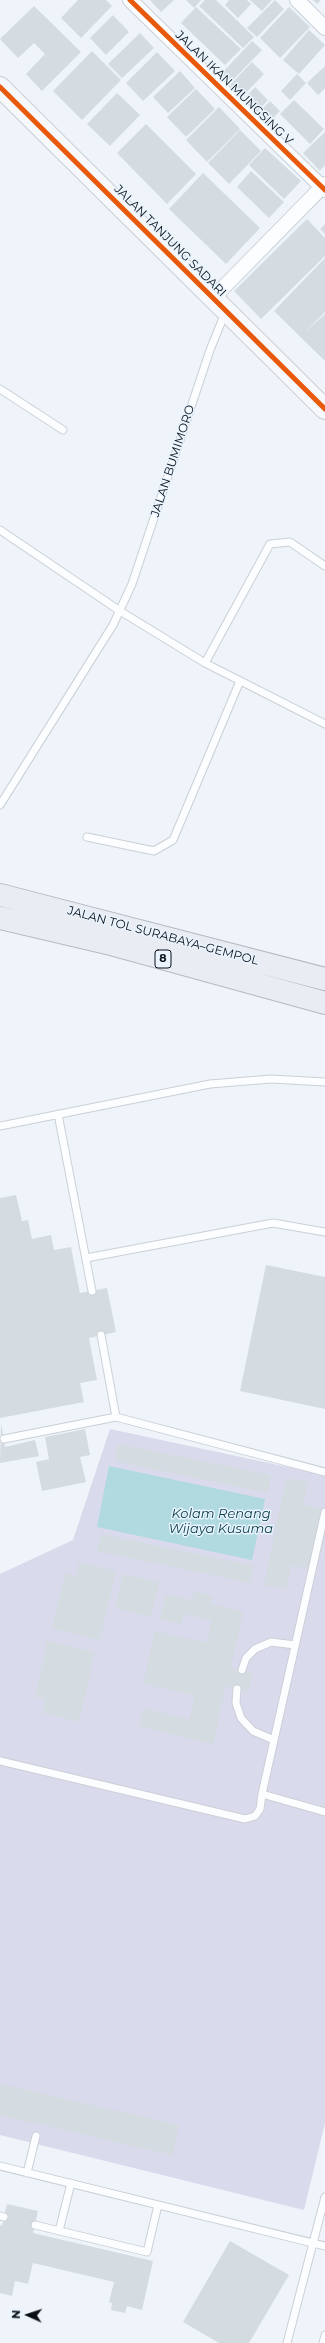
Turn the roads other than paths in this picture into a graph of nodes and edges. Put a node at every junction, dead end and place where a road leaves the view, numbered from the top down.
1 (130, 0) edge
2 (296, 0) edge
3 (325, 28) edge
4 (0, 87) edge
5 (324, 187) edge
6 (220, 304) junction
7 (0, 388) edge
8 (325, 409) edge
9 (63, 430) dead end
10 (0, 530) edge
11 (325, 566) edge
12 (120, 611) junction
13 (205, 663) junction
14 (240, 681) junction
15 (325, 724) edge
16 (0, 805) edge
17 (87, 837) dead end
18 (0, 895) edge
19 (0, 918) edge
20 (325, 979) edge
21 (325, 1003) edge
22 (325, 1082) edge
23 (58, 1114) junction
24 (0, 1126) edge
25 (325, 1232) edge
26 (86, 1258) junction
27 (92, 1291) dead end
28 (100, 1335) dead end
29 (116, 1417) junction
30 (4, 1439) dead end
31 (325, 1472) edge
32 (325, 1512) edge
33 (322, 1543) edge
34 (295, 1644) junction
35 (242, 1670) dead end
36 (237, 1689) dead end
37 (274, 1740) junction
38 (0, 1761) edge
39 (262, 1794) junction
40 (325, 1812) edge
41 (36, 2136) dead end
42 (0, 2166) edge
43 (27, 2173) junction
44 (70, 2183) junction
45 (325, 2197) edge
46 (158, 2205) junction
47 (35, 2225) dead end
48 (59, 2230) junction
49 (313, 2242) junction
50 (325, 2246) edge
51 (325, 2335) edge
52 (287, 2343) edge
53 (323, 2343) edge

1 - 5 street, JALAN IKAN MUNGSING V
2 - 3 street
4 - 6 street, JALAN TANJUNG SADARI
5 - 6 street
6 - 8 street, JALAN TANJUNG SADARI
6 - 12 lane, JALAN BUMIMORO
7 - 9 lane
10 - 12 lane
11 - 13 lane
12 - 13 lane
12 - 16 lane, JALAN BUMIMORO
13 - 14 lane
14 - 15 lane
14 - 17 lane
18 - 20 highway, JALAN TOL SURABAYA–GEMPOL / 8
19 - 21 highway, JALAN TOL SURABAYA–GEMPOL / 8
22 - 23 lane
23 - 24 lane
23 - 26 lane
25 - 26 lane
26 - 27 lane
28 - 29 lane
29 - 30 lane
29 - 31 lane
32 - 33 lane
33 - 34 lane
34 - 35 lane
34 - 37 lane
36 - 37 lane
37 - 39 lane
38 - 39 lane
39 - 40 lane
41 - 43 lane
42 - 43 lane
43 - 44 lane
44 - 46 lane
44 - 48 lane
45 - 49 lane
46 - 48 lane
46 - 49 lane
47 - 48 lane
49 - 50 lane
49 - 52 lane
51 - 53 lane

